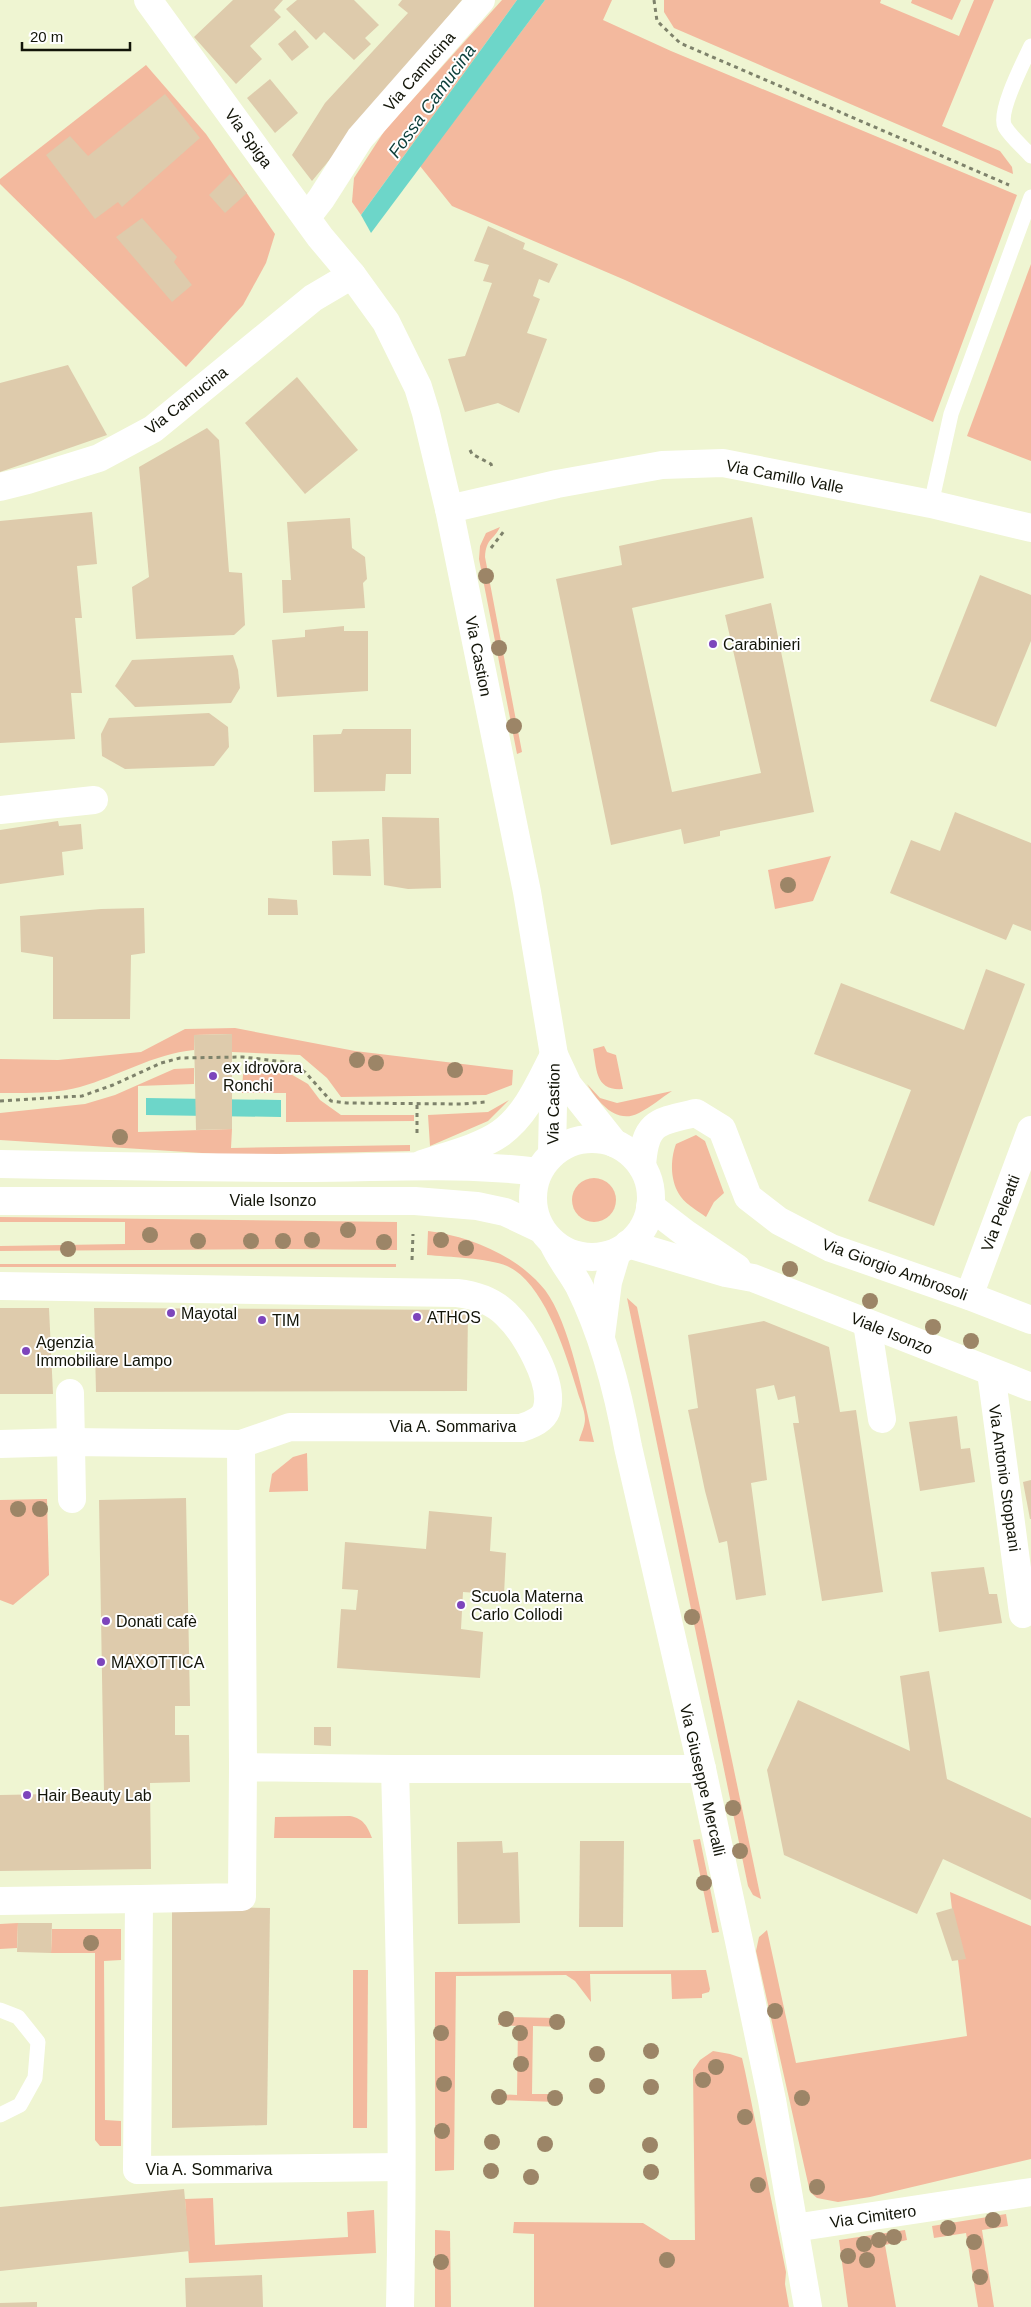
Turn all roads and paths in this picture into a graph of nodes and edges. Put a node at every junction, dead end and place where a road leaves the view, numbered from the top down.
1 (148, 0) edge
2 (480, 0) edge
3 (654, 0) edge
4 (1031, 46) edge
5 (1031, 156) edge
6 (1013, 187) dead end
7 (1031, 197) edge
8 (307, 217) junction
9 (352, 275) junction
10 (0, 486) edge
11 (931, 504) junction
12 (449, 509) junction
13 (1031, 528) edge
14 (94, 800) dead end
15 (0, 810) edge
16 (554, 1055) junction
17 (0, 1101) edge
18 (495, 1101) dead end
19 (1031, 1130) edge
20 (614, 1143) junction
21 (545, 1163) junction
22 (0, 1164) edge
23 (416, 1166) junction
24 (642, 1166) junction
25 (0, 1201) edge
26 (650, 1206) junction
27 (547, 1236) junction
28 (623, 1248) junction
29 (753, 1278) junction
30 (0, 1286) edge
31 (968, 1296) junction
32 (1031, 1320) edge
33 (867, 1323) junction
34 (601, 1336) junction
35 (992, 1372) junction
36 (1031, 1387) edge
37 (70, 1394) dead end
38 (882, 1419) dead end
39 (70, 1442) junction
40 (0, 1444) edge
41 (241, 1444) junction
42 (72, 1500) dead end
43 (1023, 1614) dead end
44 (243, 1767) junction
45 (395, 1769) junction
46 (702, 1769) junction
47 (139, 1899) junction
48 (0, 1901) edge
49 (0, 2010) edge
50 (0, 2115) edge
51 (401, 2167) junction
52 (1031, 2192) edge
53 (794, 2228) junction
54 (400, 2307) edge
55 (808, 2307) edge

1 - 8 street, Via Spiga
2 - 8 street, Via Camucina
3 - 6 path
4 - 5 lane
7 - 11 lane
8 - 9 street, Via Spiga
9 - 10 street, Via Camucina
9 - 12 street, Via Castion
11 - 12 street, Via Camillo Valle
11 - 13 street, Via Camillo Valle
12 - 16 street, Via Castion
14 - 15 street
16 - 20 street, Via Castion
16 - 21 street, Via Castion
16 - 23 street, Via Castion
17 - 18 path
19 - 31 street, Via Peleatti
20 - 21 street
20 - 24 street
21 - 23 street, Viale Isonzo
21 - 27 street
22 - 23 street, Viale Isonzo
24 - 26 street
24 - 31 street, Via Giorgio Ambrosoli
25 - 27 street, Viale Isonzo
26 - 28 street
26 - 29 street, Viale Isonzo
27 - 28 street, Viale Isonzo
27 - 34 street, Via Giuseppe Mercalli
28 - 29 street, Viale Isonzo
28 - 34 street, Via Giuseppe Mercalli
29 - 33 street, Viale Isonzo
30 - 41 street, Via A. Sommariva
31 - 32 street, Via Giorgio Ambrosoli
33 - 35 street, Viale Isonzo
33 - 38 street
34 - 46 street, Via Giuseppe Mercalli
35 - 36 street, Viale Isonzo
35 - 43 street, Via Antonio Stoppani
37 - 39 street
39 - 40 street, Via A. Sommariva
39 - 41 street, Via A. Sommariva
39 - 42 street
41 - 44 street
44 - 45 street
44 - 47 street
45 - 46 street
45 - 51 street
46 - 53 street, Via Giuseppe Mercalli
47 - 48 street
47 - 51 street, Via A. Sommariva
49 - 50 lane
51 - 54 street
52 - 53 street, Via Cimitero
53 - 55 street

